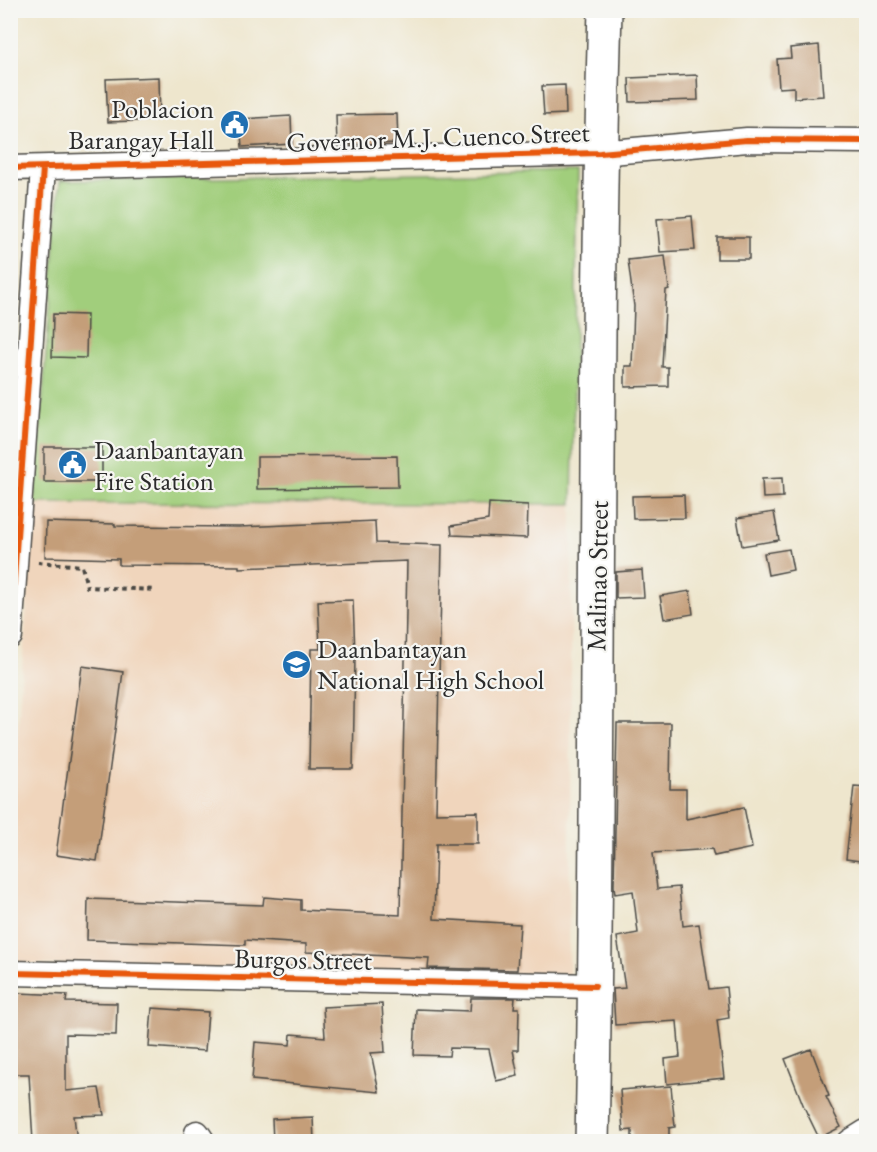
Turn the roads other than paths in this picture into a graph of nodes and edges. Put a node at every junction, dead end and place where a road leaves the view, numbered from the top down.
1 (604, 10) edge
2 (867, 141) edge
3 (600, 153) junction
4 (10, 168) edge
5 (43, 168) junction
6 (10, 636) edge
7 (10, 973) edge
8 (595, 986) junction
9 (867, 1132) edge
10 (592, 1142) edge
11 (850, 1142) edge

1 - 3 main road, Malinao Street
2 - 3 street, Governor M.J. Cuenco Street
3 - 5 street, Governor M.J. Cuenco Street
3 - 8 main road, Malinao Street
4 - 5 street, Governor M.J. Cuenco Street
5 - 6 street
7 - 8 street, Burgos Street
8 - 10 main road, Malinao Street
9 - 11 street

